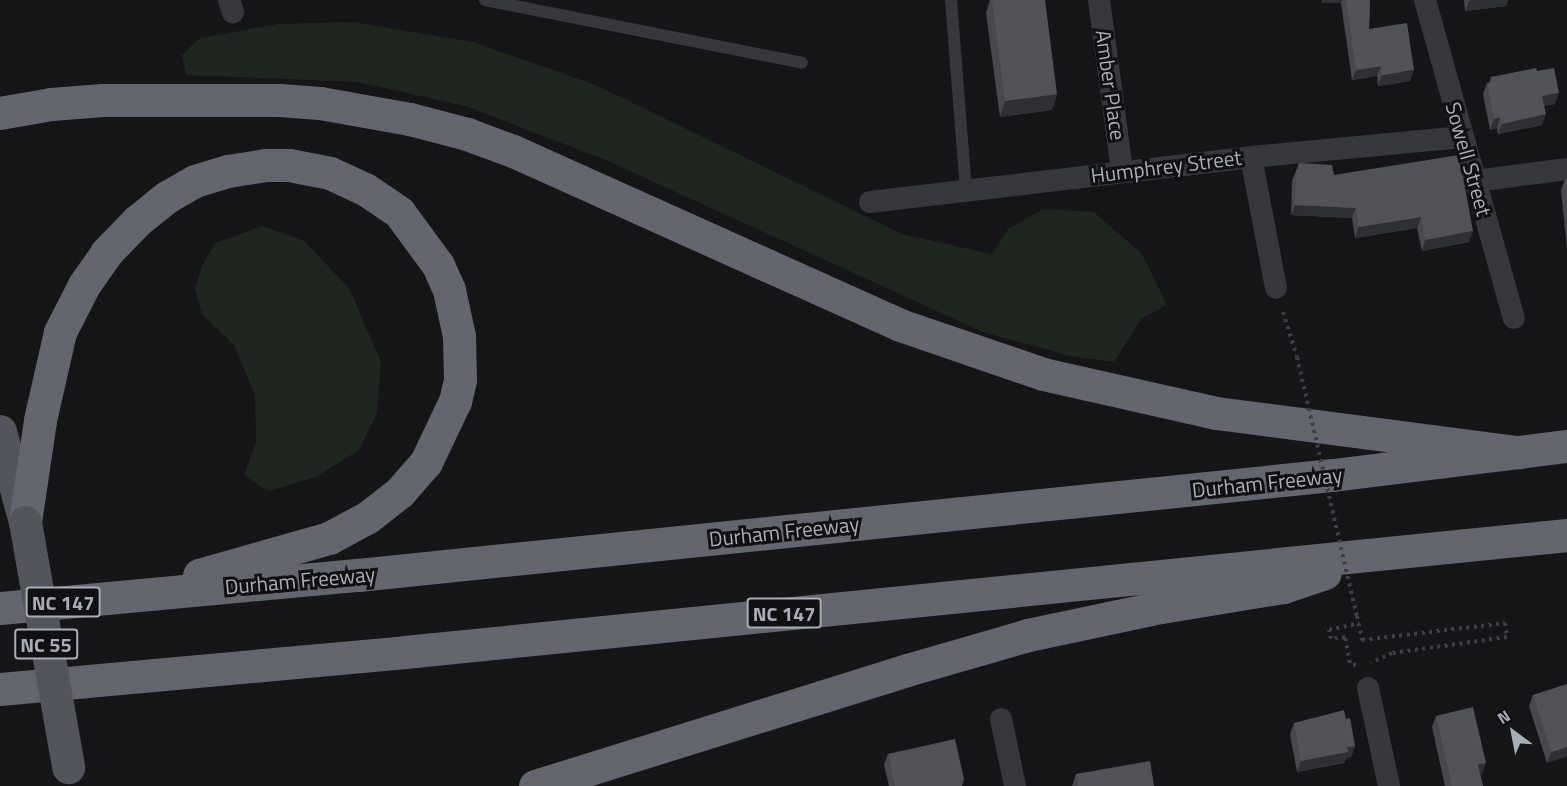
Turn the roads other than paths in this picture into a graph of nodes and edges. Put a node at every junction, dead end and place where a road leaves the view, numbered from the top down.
1 (485, 0) edge
2 (951, 0) edge
3 (1099, 0) edge
4 (1425, 0) edge
5 (802, 63) dead end
6 (0, 113) edge
7 (1463, 137) junction
8 (1251, 157) junction
9 (1567, 169) edge
10 (1122, 171) junction
11 (1475, 181) junction
12 (966, 191) junction
13 (870, 202) dead end
14 (1276, 288) road end
15 (1514, 318) dead end
16 (0, 431) edge
17 (1567, 446) edge
18 (1518, 452) junction
19 (25, 522) junction
20 (1567, 535) edge
21 (1387, 552) junction
22 (125, 597) junction
23 (0, 608) edge
24 (1365, 678) road end
25 (0, 689) edge
26 (1001, 719) dead end
27 (70, 776) edge
28 (535, 786) edge
29 (1015, 786) edge
30 (1389, 786) edge

1 - 5 lane
2 - 12 lane
3 - 10 street, Amber Place
4 - 7 street, Sowell Street
6 - 18 highway
7 - 8 street, Humphrey Street
7 - 11 street, Sowell Street
8 - 10 street, Humphrey Street
8 - 14 street
9 - 11 street
10 - 12 street, Humphrey Street
11 - 15 street, Sowell Street
12 - 13 street, Humphrey Street
16 - 19 main road, NC 55
17 - 18 highway, Durham Freeway / NC 147
18 - 22 highway, Durham Freeway / NC 147
19 - 22 highway
19 - 27 main road, NC 55, bridge
20 - 21 highway, NC 147
21 - 25 highway, NC 147
21 - 28 highway
22 - 23 highway, Durham Freeway / NC 147
24 - 30 street
26 - 29 street

